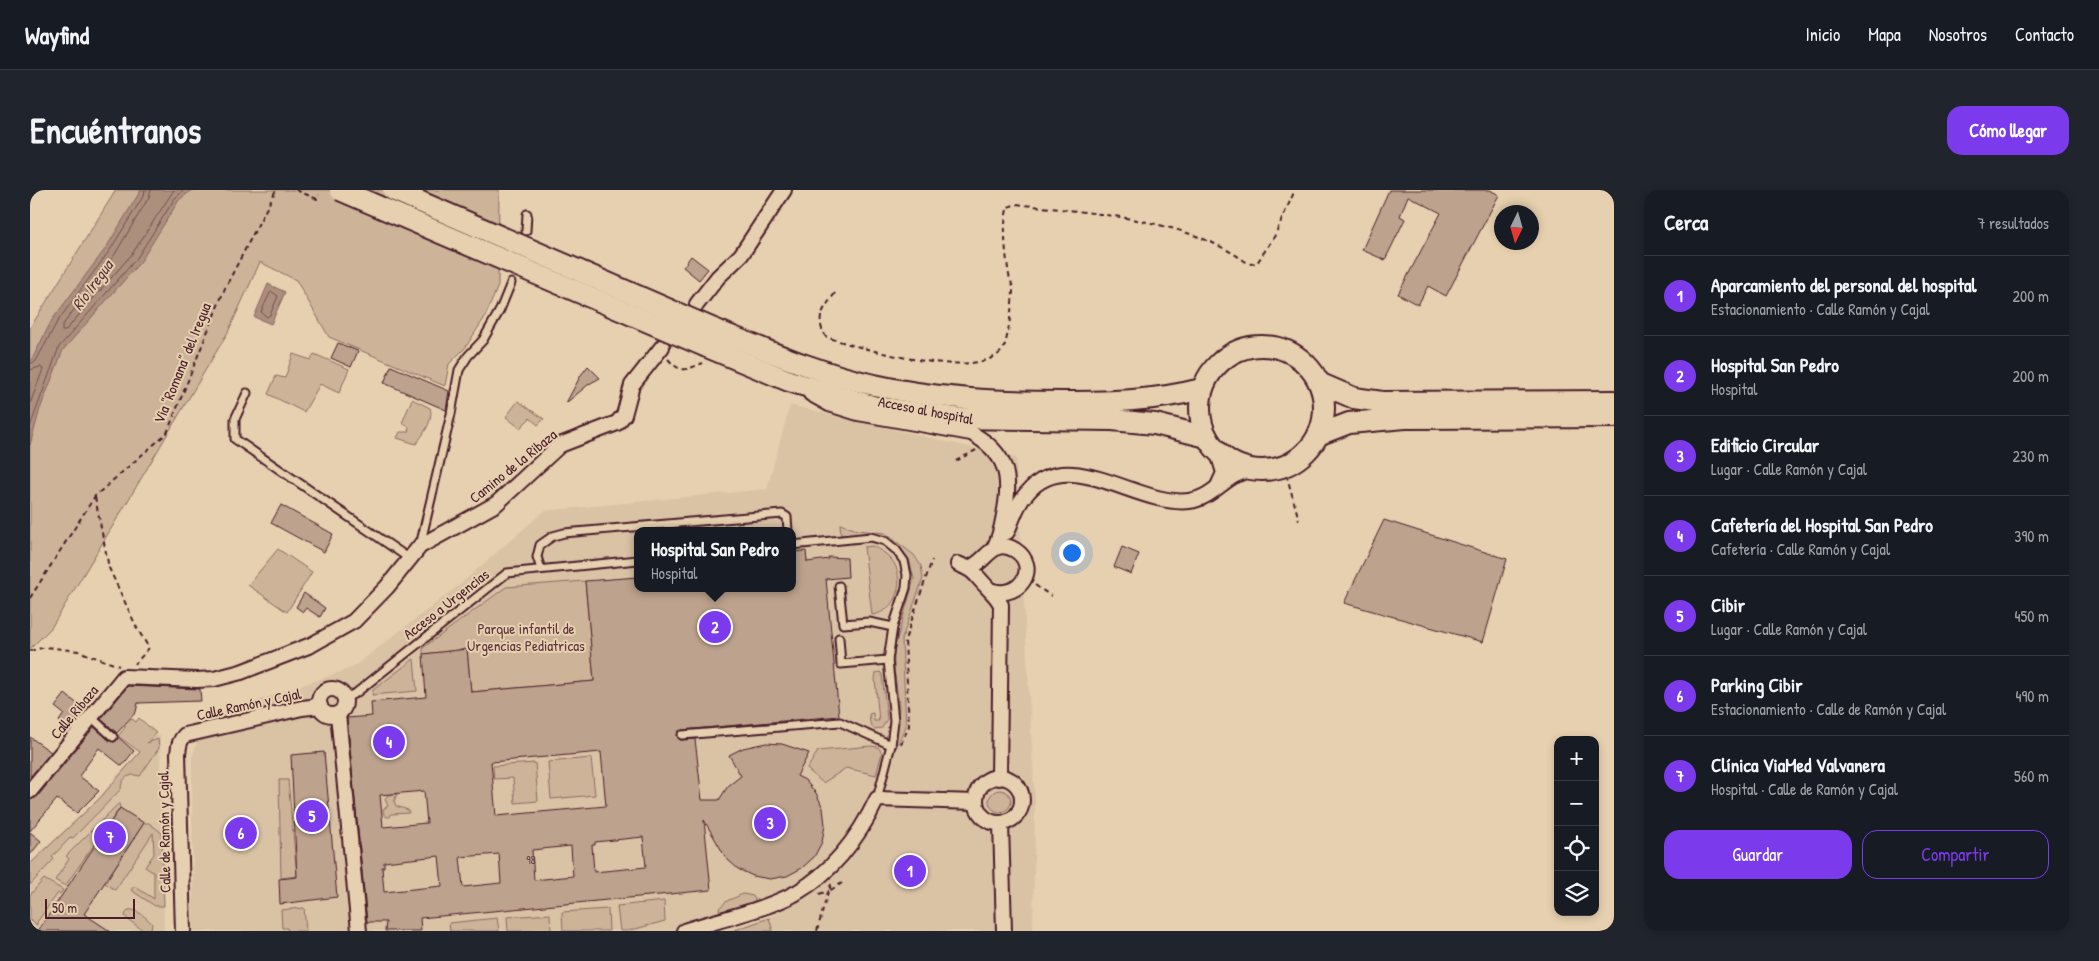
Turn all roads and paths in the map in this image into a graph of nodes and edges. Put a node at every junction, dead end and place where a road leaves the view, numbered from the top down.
1 (276, 190) edge
2 (296, 190) edge
3 (340, 190) edge
4 (393, 190) edge
5 (784, 190) edge
6 (1295, 190) edge
7 (318, 195) dead end
8 (527, 214) dead end
9 (526, 231) dead end
10 (510, 283) dead end
11 (835, 293) dead end
12 (697, 304) dead end
13 (712, 342) junction
14 (661, 349) joint
15 (788, 381) junction
16 (1319, 383) junction
17 (1202, 389) junction
18 (247, 393) dead end
19 (1614, 401) edge
20 (1614, 417) edge
21 (1318, 435) junction
22 (1207, 436) junction
23 (981, 439) junction
24 (1218, 453) junction
25 (956, 461) dead end
26 (1284, 466) junction
27 (1253, 470) junction
28 (1214, 490) junction
29 (94, 496) junction
30 (1299, 520) dead end
31 (788, 527) edge
32 (1008, 531) junction
33 (796, 545) edge
34 (420, 546) junction
35 (994, 548) junction
36 (1016, 551) junction
37 (410, 558) junction
38 (982, 558) junction
39 (634, 560) edge
40 (932, 560) dead end
41 (541, 569) junction
42 (1025, 578) junction
43 (982, 580) junction
44 (839, 586) dead end
45 (993, 591) junction
46 (1012, 591) junction
47 (1051, 596) dead end
48 (30, 598) edge
49 (1002, 612) junction
50 (893, 627) junction
51 (839, 638) dead end
52 (30, 651) edge
53 (888, 660) junction
54 (127, 673) junction
55 (345, 698) junction
56 (320, 706) junction
57 (338, 714) junction
58 (91, 717) junction
59 (185, 735) joint
60 (682, 735) dead end
61 (113, 737) dead end
62 (901, 744) dead end
63 (891, 745) junction
64 (999, 778) junction
65 (30, 791) edge
66 (877, 799) junction
67 (976, 802) junction
68 (1001, 823) junction
69 (834, 878) dead end
70 (842, 883) dead end
71 (829, 891) junction
72 (183, 931) edge
73 (359, 931) edge
74 (684, 931) edge
75 (817, 931) edge
76 (1004, 931) edge

1 - 29 path, Via "Romana" del Iregua
2 - 7 path
3 - 13 main road, bridge
4 - 13 main road, bridge
5 - 12 street
6 - 11 path
8 - 9 lane
10 - 34 lane
13 - 14 path
13 - 15 main road
13 - 17 main road
14 - 34 street, Camino de la Ribaza
15 - 22 main road
15 - 23 street, Acceso al hospital
16 - 17 main road
16 - 19 main road
16 - 21 main road
17 - 22 main road
18 - 37 lane
20 - 21 main road
21 - 26 main road
22 - 24 main road
23 - 25 path
23 - 35 street, Acceso al hospital
24 - 27 main road
24 - 28 street
26 - 27 main road
26 - 30 path
27 - 28 street
28 - 32 street
29 - 48 path, Via "Romana" del Iregua
29 - 54 path
31 - 41 lane
32 - 35 street
32 - 36 street
33 - 50 lane
34 - 37 street, Camino de la Ribaza
35 - 36 street
35 - 38 street
36 - 42 street
37 - 54 street, Camino de la Ribaza
38 - 43 street
38 - 43 street
39 - 41 lane, Acceso a Urgencias
40 - 62 path
41 - 55 lane, Acceso a Urgencias
42 - 46 street
42 - 47 path
43 - 45 street
44 - 50 lane
45 - 46 street
45 - 49 street
46 - 49 street
49 - 64 street
50 - 53 lane
51 - 53 lane
52 - 54 path
53 - 63 lane
54 - 58 street, Calle Ribaza
55 - 56 street
55 - 57 street
56 - 57 street
56 - 59 street, Calle Ramón y Cajal
57 - 73 street
58 - 61 lane
58 - 65 street, Calle Ribaza
59 - 72 street, Calle de Ramón y Cajal
60 - 63 lane
63 - 66 lane
64 - 67 street
64 - 68 street
66 - 67 street
66 - 74 street
67 - 68 street
68 - 76 street
69 - 71 path
70 - 71 path
71 - 75 path

